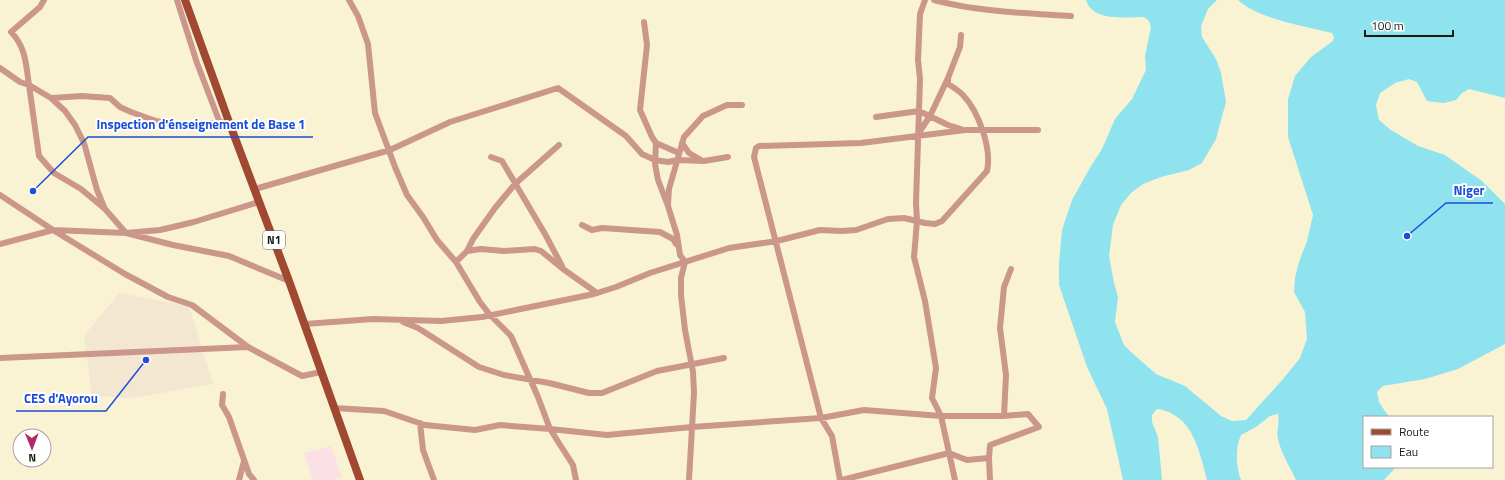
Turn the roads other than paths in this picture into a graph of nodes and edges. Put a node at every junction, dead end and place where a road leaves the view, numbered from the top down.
1 (44, 0) edge
2 (177, 0) edge
3 (185, 0) edge
4 (349, 0) edge
5 (925, 0) edge
6 (934, 0) edge
7 (1071, 16) dead end
8 (644, 22) dead end
9 (961, 35) dead end
10 (0, 68) edge
11 (948, 78) junction
12 (29, 85) junction
13 (51, 98) junction
14 (742, 105) dead end
15 (919, 111) junction
16 (930, 116) junction
17 (876, 117) dead end
18 (229, 122) junction
19 (220, 123) junction
20 (965, 130) junction
21 (983, 130) junction
22 (1038, 130) dead end
23 (918, 135) junction
24 (656, 143) junction
25 (682, 143) junction
26 (560, 144) dead end
27 (389, 151) junction
28 (679, 153) junction
29 (491, 157) dead end
30 (728, 157) dead end
31 (655, 160) junction
32 (677, 160) junction
33 (704, 161) junction
34 (515, 184) junction
35 (254, 189) junction
36 (0, 195) edge
37 (259, 202) junction
38 (668, 206) junction
39 (105, 209) junction
40 (916, 221) junction
41 (582, 226) dead end
42 (53, 230) junction
43 (126, 233) junction
44 (777, 241) junction
45 (0, 244) edge
46 (467, 251) junction
47 (680, 255) junction
48 (456, 262) junction
49 (685, 262) junction
50 (564, 269) junction
51 (1011, 269) dead end
52 (289, 281) junction
53 (597, 293) junction
54 (490, 315) junction
55 (397, 320) junction
56 (305, 324) junction
57 (248, 347) junction
58 (0, 358) edge
59 (724, 358) dead end
60 (691, 364) junction
61 (321, 372) junction
62 (530, 379) junction
63 (223, 394) dead end
64 (334, 408) junction
65 (941, 416) junction
66 (1004, 416) junction
67 (821, 418) junction
68 (420, 423) junction
69 (692, 427) junction
70 (550, 428) junction
71 (950, 453) junction
72 (989, 458) junction
73 (244, 461) junction
74 (238, 480) edge
75 (254, 480) edge
76 (360, 480) edge
77 (434, 480) edge
78 (576, 480) edge
79 (689, 480) edge
80 (841, 480) edge
81 (955, 480) edge
82 (990, 480) edge

1 - 12 street
2 - 19 street
3 - 18 main road, N1
4 - 27 street
5 - 15 street
6 - 7 street
8 - 24 street
9 - 11 street
10 - 12 street
11 - 16 street
11 - 21 street
12 - 13 street
12 - 39 street
13 - 19 street
13 - 39 street
14 - 25 street
15 - 16 street
15 - 17 street
15 - 23 street
16 - 20 street
16 - 23 street
18 - 19 street
18 - 35 main road, N1
20 - 21 street
20 - 23 street
21 - 22 street
21 - 40 street
23 - 40 street
23 - 44 street
24 - 28 street
24 - 31 street
25 - 28 street
25 - 33 street
26 - 34 street
27 - 31 street
27 - 35 street
27 - 48 street
28 - 32 street
29 - 34 street
30 - 33 street
31 - 32 street
31 - 38 street
32 - 33 street
32 - 38 street
34 - 46 street
34 - 50 street
35 - 37 main road, N1
36 - 42 street
37 - 43 street
37 - 52 main road, N1
38 - 47 street
39 - 43 street
40 - 44 street
40 - 65 street
41 - 47 street
42 - 43 street
42 - 45 street
42 - 57 street
43 - 52 street
44 - 49 street
44 - 67 street
46 - 48 street
46 - 50 street
47 - 49 street
48 - 54 street
49 - 53 street
49 - 60 street
50 - 53 street
51 - 66 street
52 - 56 main road, N1
53 - 54 street
54 - 55 street
54 - 62 street
55 - 56 street
55 - 62 street
56 - 61 main road, N1
57 - 58 street
57 - 61 street
59 - 60 street
60 - 62 street
60 - 69 street
61 - 64 main road, N1
62 - 70 street
63 - 73 street
64 - 68 street
64 - 76 main road, N1
65 - 66 street
65 - 67 street
65 - 71 street
66 - 72 street
67 - 69 street
67 - 80 street
68 - 70 street
68 - 77 street
69 - 70 street
69 - 79 street
70 - 78 street
71 - 72 street
71 - 80 street
71 - 81 street
72 - 82 street
73 - 74 street
73 - 75 street

